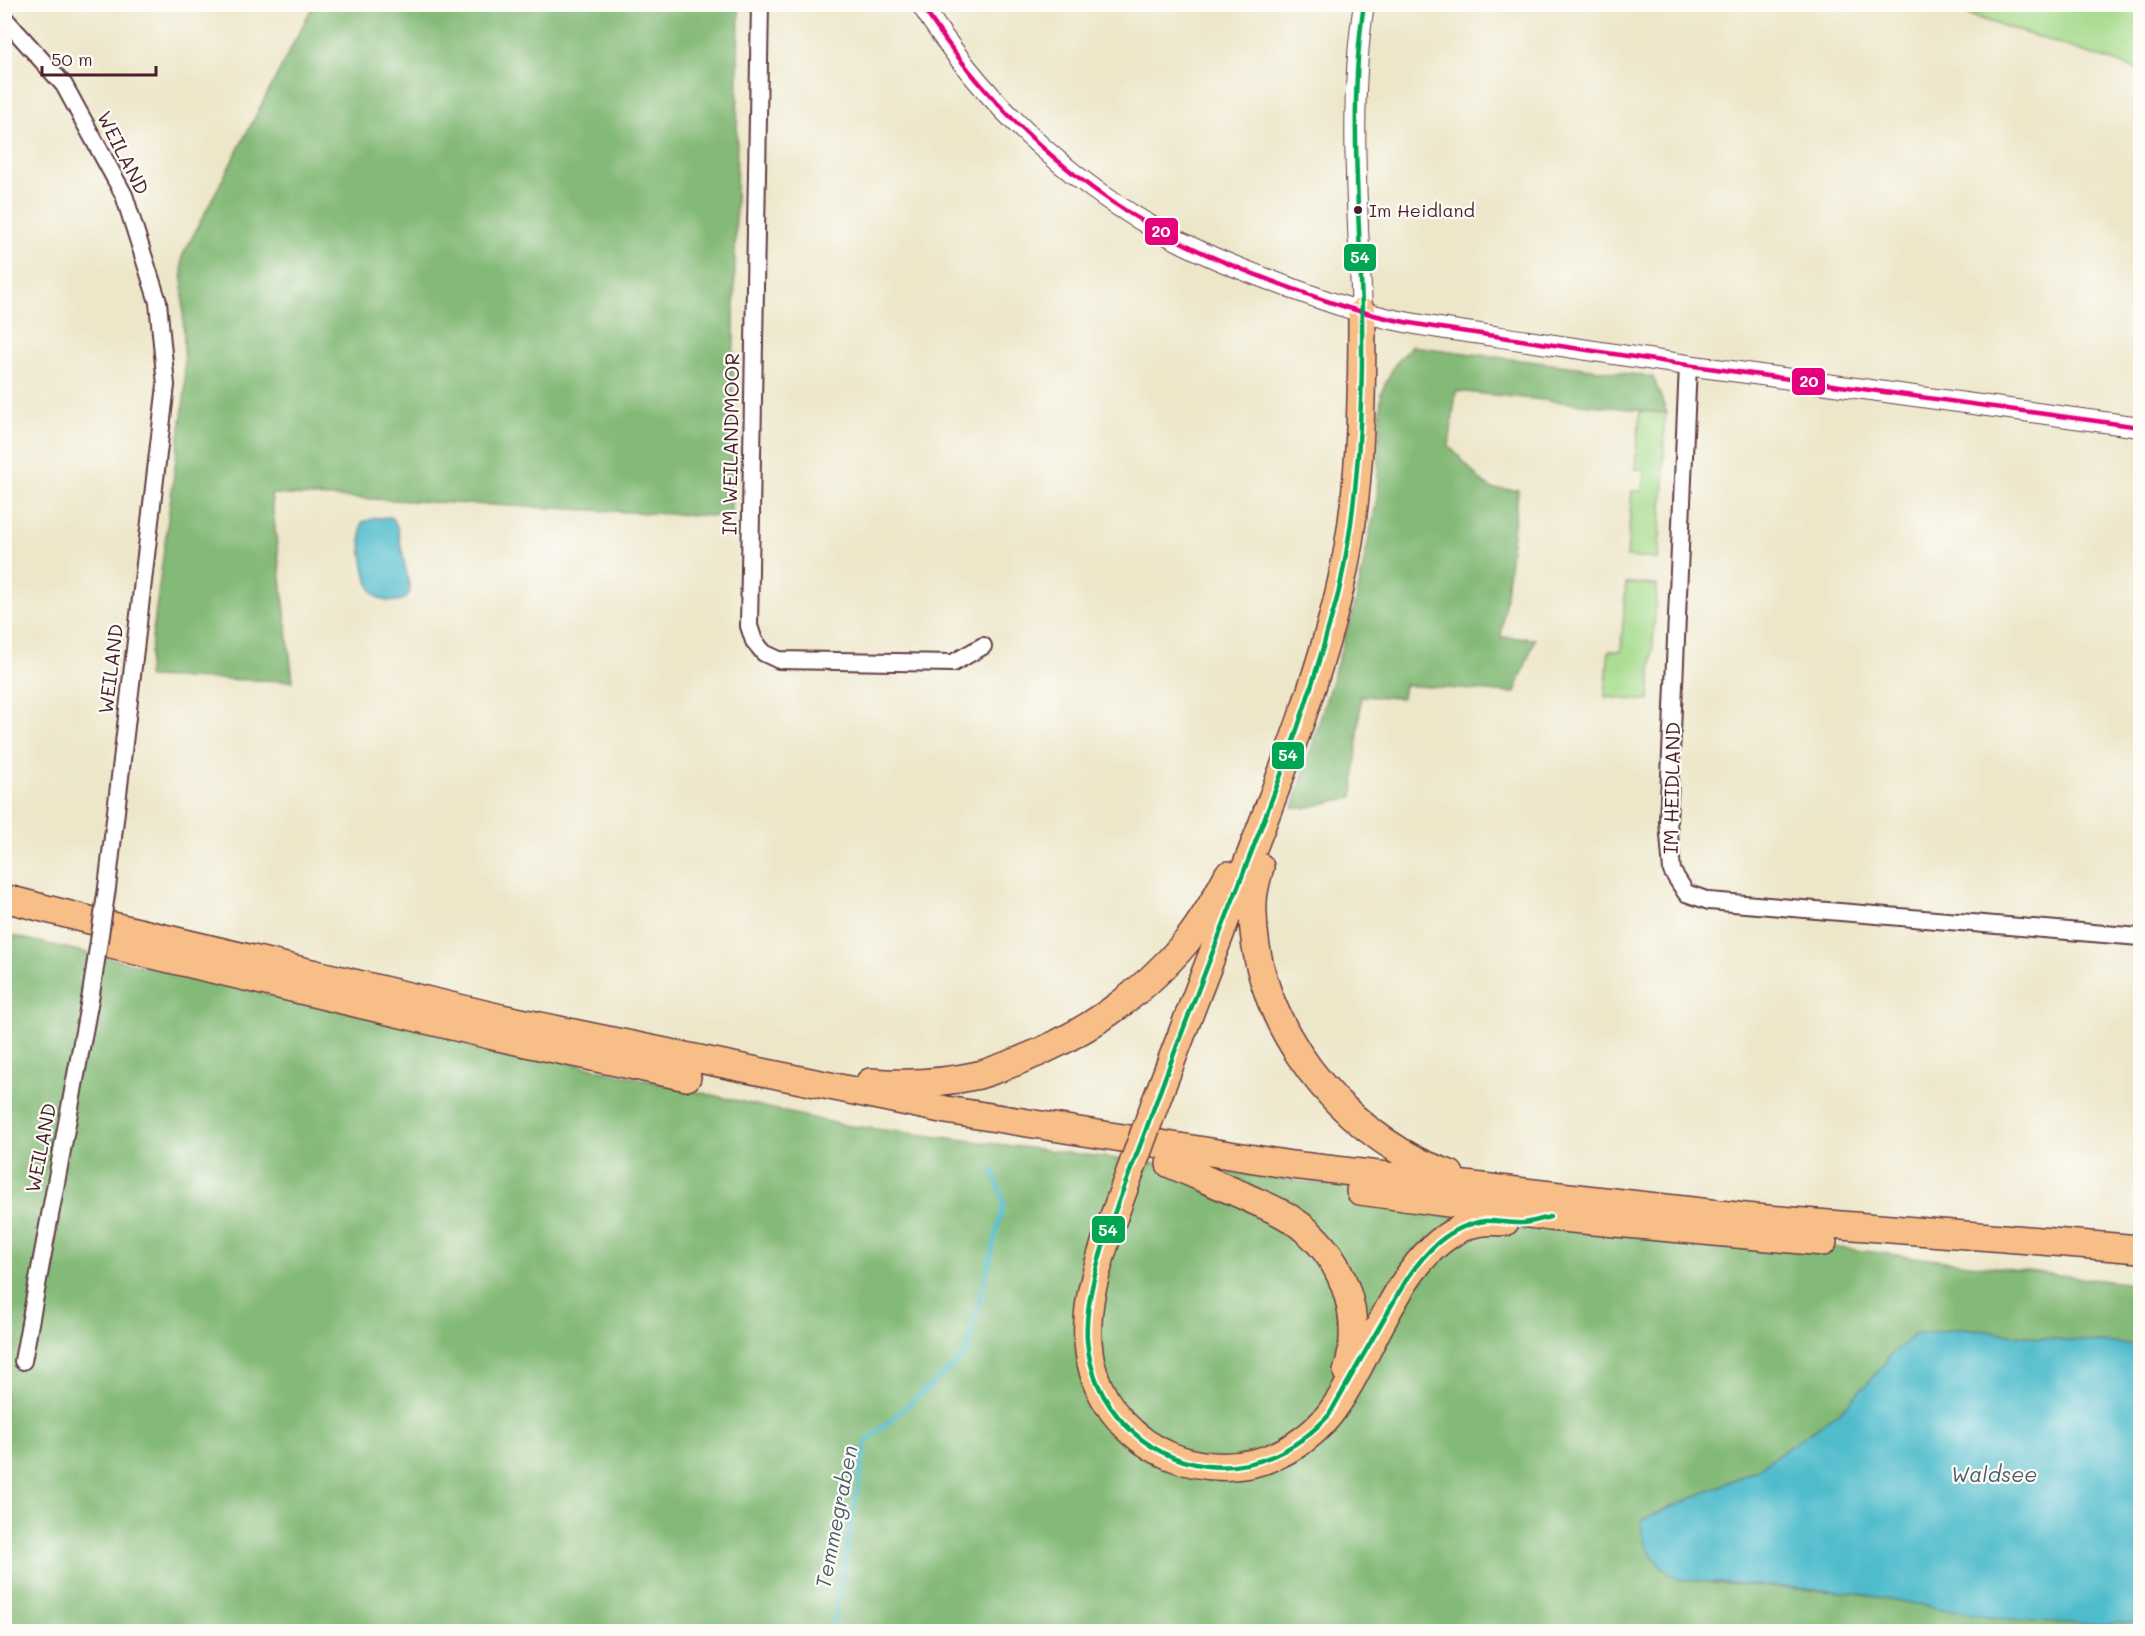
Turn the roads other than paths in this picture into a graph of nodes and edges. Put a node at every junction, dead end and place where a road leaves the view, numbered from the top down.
1 (760, 4) edge
2 (921, 4) edge
3 (1364, 4) edge
4 (4, 18) edge
5 (1362, 312) junction
6 (1688, 365) junction
7 (2140, 427) edge
8 (983, 646) dead end
9 (1275, 790) junction
10 (4, 898) edge
11 (4, 916) edge
12 (2140, 937) edge
13 (757, 1072) junction
14 (1170, 1164) junction
15 (1482, 1187) junction
16 (1551, 1217) junction
17 (2140, 1249) edge
18 (2140, 1266) edge
19 (22, 1361) dead end
20 (1338, 1401) junction

1 - 8 street, IM WEILANDMOOR
2 - 5 street
3 - 5 street
4 - 19 street, WEILAND, bridge
5 - 6 street
5 - 9 highway
6 - 7 street
6 - 12 street, IM HEIDLAND
9 - 13 highway
9 - 15 highway
9 - 20 highway, bridge
10 - 13 highway
11 - 14 highway
13 - 15 highway
14 - 16 highway
14 - 20 highway
15 - 17 highway
16 - 18 highway
16 - 20 highway

